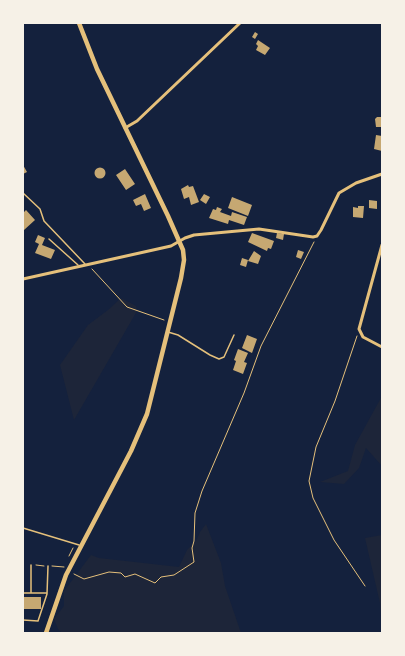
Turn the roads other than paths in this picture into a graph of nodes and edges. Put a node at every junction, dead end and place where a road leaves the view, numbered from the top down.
1 (79, 23) edge
2 (240, 23) edge
3 (125, 128) junction
4 (382, 174) edge
5 (23, 193) edge
6 (49, 238) dead end
7 (179, 241) junction
8 (382, 245) edge
9 (87, 264) junction
10 (79, 267) junction
11 (23, 279) edge
12 (168, 332) junction
13 (234, 335) dead end
14 (382, 347) edge
15 (23, 528) edge
16 (81, 546) junction
17 (31, 565) dead end
18 (48, 566) dead end
19 (23, 593) edge
20 (31, 593) junction
21 (47, 593) junction
22 (23, 620) edge
23 (46, 633) edge

1 - 3 main road
2 - 3 street
3 - 7 main road
4 - 7 street
5 - 9 lane
6 - 10 lane
7 - 9 street
7 - 12 main road
8 - 14 street
9 - 10 street
10 - 11 street
12 - 13 lane
12 - 16 main road
15 - 16 lane
16 - 23 main road
17 - 20 lane
18 - 21 lane
19 - 20 lane
20 - 21 lane
21 - 22 lane

